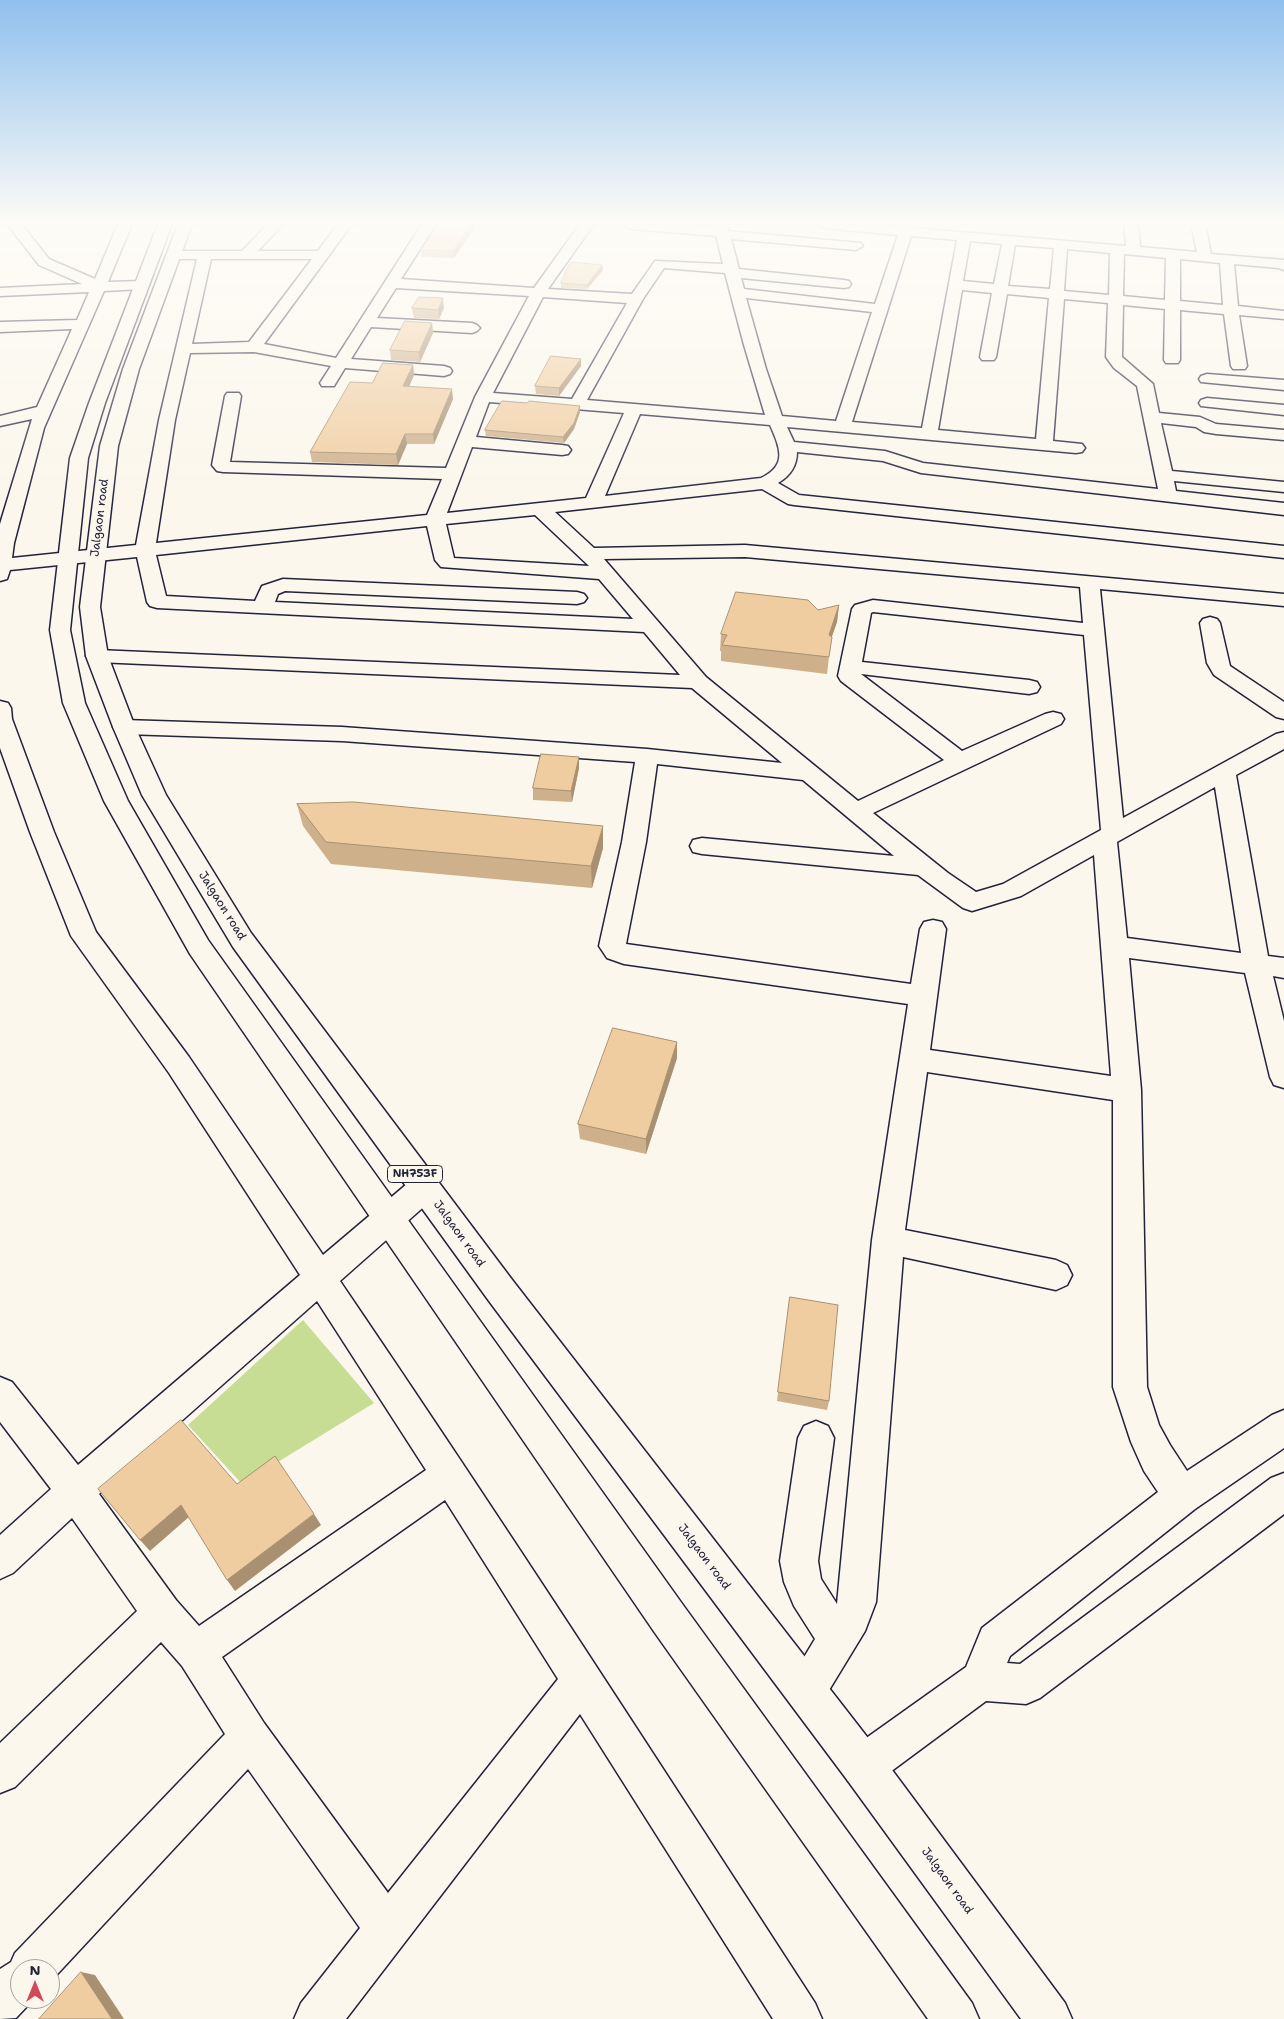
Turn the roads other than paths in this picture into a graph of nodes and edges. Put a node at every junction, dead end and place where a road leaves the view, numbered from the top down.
1 (85, 318) edge
2 (129, 318) edge
3 (150, 318) edge
4 (190, 318) edge
5 (275, 318) edge
6 (369, 318) edge
7 (524, 318) edge
8 (625, 318) edge
9 (745, 318) edge
10 (877, 318) edge
11 (949, 318) edge
12 (995, 318) edge
13 (1055, 318) edge
14 (1115, 318) edge
15 (1172, 318) edge
16 (1232, 318) edge
17 (367, 322) junction
18 (82, 324) junction
19 (0, 327) edge
20 (472, 328) dead end
21 (254, 347) junction
22 (183, 349) junction
23 (988, 356) dead end
24 (1172, 360) dead end
25 (340, 363) junction
26 (1239, 366) dead end
27 (444, 371) dead end
28 (1208, 378) dead end
29 (328, 383) dead end
30 (1284, 385) edge
31 (233, 396) dead end
32 (483, 397) junction
33 (1207, 403) dead end
34 (577, 404) junction
35 (634, 408) junction
36 (1284, 410) edge
37 (43, 411) junction
38 (1152, 417) junction
39 (774, 419) junction
40 (0, 421) edge
41 (842, 427) junction
42 (928, 434) junction
43 (1284, 435) edge
44 (465, 442) junction
45 (1044, 445) junction
46 (787, 446) junction
47 (1076, 448) dead end
48 (562, 450) dead end
49 (452, 474) junction
50 (1163, 475) junction
51 (765, 484) junction
52 (1284, 487) edge
53 (1168, 496) junction
54 (592, 504) junction
55 (1284, 508) edge
56 (541, 510) junction
57 (435, 519) junction
58 (145, 550) junction
59 (1284, 552) edge
60 (589, 554) junction
61 (82, 556) junction
62 (1, 570) edge
63 (605, 572) junction
64 (1089, 582) junction
65 (577, 598) dead end
66 (1284, 600) edge
67 (262, 608) junction
68 (1210, 623) dead end
69 (652, 626) junction
70 (1093, 630) junction
71 (97, 656) junction
72 (851, 667) junction
73 (698, 682) junction
74 (1029, 687) dead end
75 (0, 708) edge
76 (1284, 712) edge
77 (1053, 719) dead end
78 (124, 727) junction
79 (1284, 739) edge
80 (647, 756) junction
81 (960, 761) junction
82 (811, 773) junction
83 (1224, 773) junction
84 (857, 811) junction
85 (1109, 836) junction
86 (702, 846) dead end
87 (924, 867) junction
88 (933, 929) dead end
89 (1114, 946) junction
90 (1256, 964) junction
91 (1284, 968) edge
92 (923, 996) junction
93 (914, 1059) junction
94 (1284, 1077) edge
95 (1127, 1090) junction
96 (425, 1187) junction
97 (388, 1218) junction
98 (888, 1240) junction
99 (1056, 1275) dead end
100 (320, 1277) junction
101 (0, 1394) edge
102 (1284, 1427) edge
103 (816, 1438) dead end
104 (450, 1475) junction
105 (75, 1491) junction
106 (1284, 1491) edge
107 (1182, 1496) junction
108 (0, 1560) edge
109 (162, 1614) junction
110 (838, 1638) junction
111 (196, 1652) junction
112 (582, 1680) junction
113 (980, 1682) junction
114 (806, 1691) junction
115 (250, 1737) junction
116 (863, 1766) junction
117 (0, 1772) edge
118 (386, 1928) junction
119 (40, 1959) edge
120 (10, 1991) edge
121 (0, 2002) edge
122 (316, 2019) edge
123 (799, 2019) edge
124 (956, 2019) edge
125 (1049, 2019) edge

1 - 18 main road
2 - 61 main road, Jalgaon road / NH753F
3 - 61 main road, Jalgaon road / NH753F
4 - 22 main road
5 - 21 main road
6 - 17 main road
7 - 32 main road
8 - 34 main road
9 - 39 main road
10 - 41 main road
11 - 42 main road
12 - 23 main road
13 - 45 main road
14 - 38 main road
15 - 24 main road
16 - 26 main road
17 - 20 main road
17 - 25 main road
18 - 19 main road
18 - 37 main road
21 - 22 main road
21 - 25 main road
22 - 58 main road
25 - 27 main road
25 - 29 main road
28 - 30 main road
31 - 49 main road
32 - 34 main road
32 - 44 main road
33 - 36 main road
34 - 35 main road
35 - 39 main road
35 - 54 main road
37 - 40 main road
37 - 62 main road
38 - 43 main road
38 - 50 main road
39 - 41 main road
39 - 46 main road
41 - 42 main road
42 - 45 main road
44 - 48 main road
44 - 49 main road
45 - 47 main road
46 - 51 main road
46 - 53 main road
49 - 57 main road
50 - 52 main road
50 - 53 main road
51 - 54 main road
51 - 59 main road
53 - 55 main road
54 - 56 main road
56 - 57 main road
56 - 60 main road
57 - 58 main road
57 - 63 main road
58 - 61 main road
58 - 67 main road
60 - 63 main road
60 - 64 main road
61 - 62 main road
61 - 71 main road, Jalgaon road / NH753F
61 - 97 main road, Jalgaon road / NH753F
63 - 69 main road
64 - 66 main road
64 - 70 main road
65 - 67 main road
67 - 69 main road
68 - 76 main road
69 - 73 main road
70 - 72 main road
70 - 85 main road
71 - 73 main road
71 - 78 main road, Jalgaon road / NH753F
72 - 74 main road
72 - 81 main road
73 - 82 main road
75 - 100 main road
77 - 81 main road
78 - 80 main road
78 - 96 main road, Jalgaon road / NH753F
79 - 83 main road
80 - 82 main road
80 - 92 main road
81 - 84 main road
82 - 84 main road
83 - 85 main road
83 - 90 main road
84 - 87 main road
85 - 87 main road
85 - 89 main road
86 - 87 main road
88 - 92 main road
89 - 90 main road
89 - 95 main road
90 - 91 main road
90 - 94 main road
92 - 93 main road
93 - 95 main road
93 - 98 main road
95 - 107 main road
96 - 97 main road
96 - 114 main road, Jalgaon road / NH753F
97 - 100 main road
97 - 124 main road, Jalgaon road / NH753F
98 - 99 main road
98 - 110 main road
100 - 104 main road
100 - 105 main road
101 - 105 main road
102 - 107 main road
103 - 110 main road
104 - 111 main road
104 - 112 main road
105 - 108 main road
105 - 109 main road
106 - 113 main road
107 - 113 main road
109 - 111 main road
109 - 117 main road
110 - 114 main road
111 - 115 main road
112 - 118 main road
112 - 123 main road
113 - 116 main road
114 - 116 main road, Jalgaon road / NH753F
115 - 118 main road
115 - 119 main road
116 - 125 main road, Jalgaon road / NH753F
118 - 122 main road
120 - 121 main road

